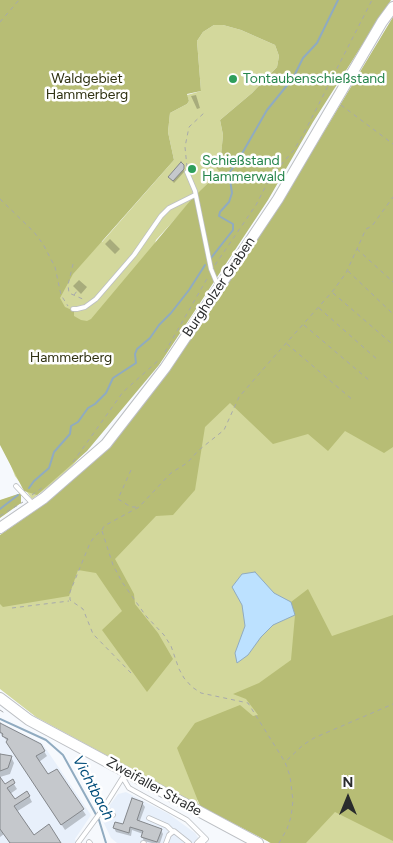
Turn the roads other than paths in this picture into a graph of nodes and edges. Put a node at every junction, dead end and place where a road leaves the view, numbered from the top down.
1 (393, 7) edge
2 (187, 172) road end
3 (195, 195) junction
4 (219, 288) junction
5 (73, 308) road end
6 (16, 486) dead end
7 (31, 501) junction
8 (0, 528) edge
9 (0, 698) edge
10 (124, 775) junction
11 (104, 808) junction
12 (114, 815) dead end
13 (149, 818) dead end
14 (172, 831) junction
15 (204, 837) junction
16 (80, 842) edge
17 (166, 843) edge
18 (189, 843) edge
19 (197, 843) edge
20 (202, 843) edge
21 (258, 843) edge

1 - 4 main road, Burgholzer Graben
2 - 3 lane
3 - 4 lane
3 - 5 lane
4 - 7 main road, Burgholzer Graben
6 - 7 lane
7 - 8 main road, Burgholzer Graben
9 - 10 main road, Zweifaller Straße
10 - 11 lane
10 - 15 lane
10 - 21 main road, Zweifaller Straße
11 - 12 lane
11 - 16 lane
13 - 14 lane
14 - 17 lane
14 - 18 lane
15 - 19 lane
15 - 20 lane

